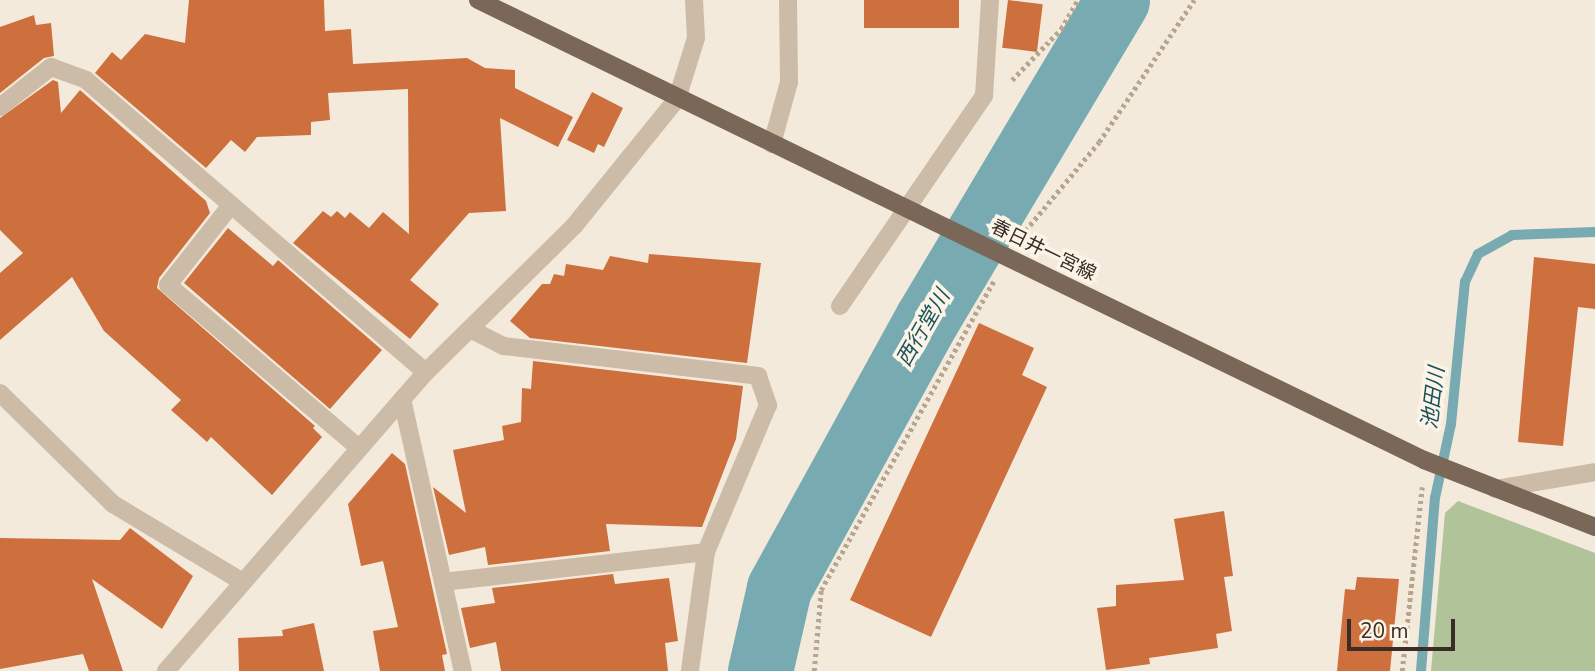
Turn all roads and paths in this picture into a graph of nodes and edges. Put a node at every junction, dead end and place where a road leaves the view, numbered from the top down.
1 (478, 0) edge
2 (694, 0) edge
3 (788, 0) edge
4 (990, 0) edge
5 (1078, 0) edge
6 (1194, 0) edge
7 (984, 96) junction
8 (677, 99) junction
9 (0, 107) edge
10 (772, 144) junction
11 (231, 205) junction
12 (906, 208) junction
13 (1002, 254) junction
14 (840, 306) dead end
15 (470, 329) junction
16 (426, 372) junction
17 (0, 393) edge
18 (402, 399) junction
19 (359, 448) junction
20 (1430, 463) junction
21 (1595, 472) edge
22 (1494, 489) junction
23 (1595, 527) edge
24 (706, 552) junction
25 (241, 581) junction
26 (443, 582) junction
27 (166, 671) edge
28 (463, 671) edge
29 (690, 671) edge
30 (814, 671) edge
31 (1402, 671) edge

1 - 8 main road, 春日井一宮線
2 - 8 street
3 - 10 street
4 - 7 street
5 - 7 path
6 - 13 path
7 - 12 street
8 - 10 main road, 春日井一宮線
8 - 15 street
9 - 11 street
10 - 12 main road, 春日井一宮線
11 - 16 street
11 - 19 street
12 - 13 main road, 春日井一宮線
12 - 14 street
13 - 20 main road, 春日井一宮線
13 - 30 path
15 - 16 street
15 - 24 street
16 - 18 street
17 - 25 street
18 - 19 street
18 - 26 street
19 - 25 street
20 - 22 main road, 春日井一宮線
20 - 31 path
21 - 22 street
22 - 23 main road, 春日井一宮線
24 - 26 street
24 - 29 street
25 - 27 street
26 - 28 street

